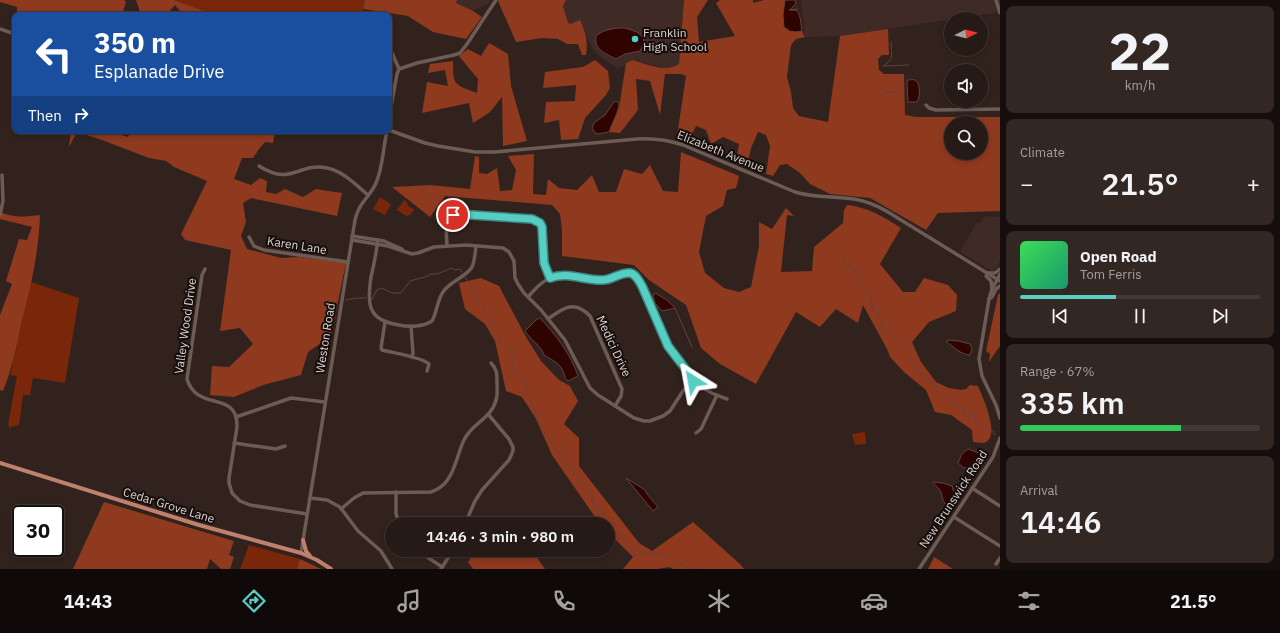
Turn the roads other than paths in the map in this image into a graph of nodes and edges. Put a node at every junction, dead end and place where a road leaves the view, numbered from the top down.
1 (496, 0) edge
2 (996, 0) edge
3 (1000, 13) edge
4 (0, 30) edge
5 (12, 33) edge
6 (392, 53) edge
7 (399, 69) junction
8 (392, 99) edge
9 (926, 105) dead end
10 (1000, 109) edge
11 (392, 131) edge
12 (397, 133) junction
13 (387, 134) edge
14 (390, 134) edge
15 (392, 134) edge
16 (385, 139) junction
17 (259, 166) dead end
18 (2, 175) dead end
19 (368, 195) junction
20 (0, 215) edge
21 (249, 237) dead end
22 (352, 238) junction
23 (377, 243) junction
24 (447, 246) junction
25 (476, 246) junction
26 (348, 262) junction
27 (205, 269) dead end
28 (1000, 269) edge
29 (986, 273) junction
30 (1000, 274) edge
31 (550, 278) junction
32 (999, 281) edge
33 (1000, 286) edge
34 (992, 289) junction
35 (528, 297) junction
36 (989, 299) junction
37 (548, 318) junction
38 (385, 322) junction
39 (411, 326) junction
40 (412, 357) junction
41 (491, 363) dead end
42 (427, 371) dead end
43 (694, 380) junction
44 (717, 395) junction
45 (727, 399) dead end
46 (325, 402) junction
47 (615, 406) junction
48 (488, 414) junction
49 (236, 418) junction
50 (1000, 418) edge
51 (696, 433) dead end
52 (1000, 438) edge
53 (234, 442) junction
54 (285, 446) dead end
55 (0, 463) edge
56 (972, 488) junction
57 (396, 492) junction
58 (310, 498) junction
59 (1000, 506) edge
60 (341, 509) junction
61 (307, 514) junction
62 (397, 517) edge
63 (469, 517) edge
64 (954, 517) junction
65 (303, 540) junction
66 (1000, 546) edge
67 (301, 553) junction
68 (427, 557) edge
69 (449, 557) edge
70 (312, 558) junction
71 (1000, 558) edge
72 (996, 564) dead end
73 (390, 568) edge
74 (442, 568) edge
75 (331, 569) edge
76 (919, 569) edge

1 - 7 street
2 - 3 street
4 - 5 street
6 - 7 street
7 - 8 street
9 - 10 street
11 - 12 street, Elizabeth Avenue
12 - 15 street
12 - 29 street, Elizabeth Avenue
13 - 16 street, Weston Road
14 - 16 street
16 - 19 street, Weston Road
17 - 19 street
18 - 20 street
19 - 22 street, Weston Road
21 - 26 street, Karen Lane
22 - 23 street
22 - 26 street, Weston Road
23 - 24 street
23 - 38 street
24 - 25 street
24 - 31 street
25 - 35 street
25 - 39 street
26 - 46 street, Weston Road
27 - 49 street, Valley Wood Drive
28 - 29 street
29 - 32 street, Elizabeth Avenue
29 - 34 street
30 - 32 street
31 - 35 street
31 - 43 street
32 - 34 street
33 - 36 street
34 - 36 street
35 - 37 street
36 - 50 street
37 - 47 street
37 - 47 street, Medici Drive
38 - 39 street
38 - 40 street
39 - 40 street
40 - 42 street
41 - 48 street
43 - 44 street
43 - 47 street
44 - 45 street
44 - 51 street
46 - 49 street
46 - 58 street, Weston Road
48 - 57 street
48 - 63 street
49 - 53 street
52 - 56 street, New Brunswick Road
53 - 54 street
53 - 61 street
55 - 67 main road, Cedar Grove Lane
56 - 59 street
56 - 64 street, New Brunswick Road
57 - 60 street
57 - 62 street
58 - 60 street
58 - 61 street, Weston Road
60 - 73 street
61 - 65 street, Weston Road
64 - 66 street
64 - 76 street, New Brunswick Road
65 - 67 street, Weston Road
65 - 70 main road
67 - 70 main road, Cedar Grove Lane
68 - 74 street
69 - 74 street
70 - 75 main road, Cedar Grove Lane
71 - 72 street

